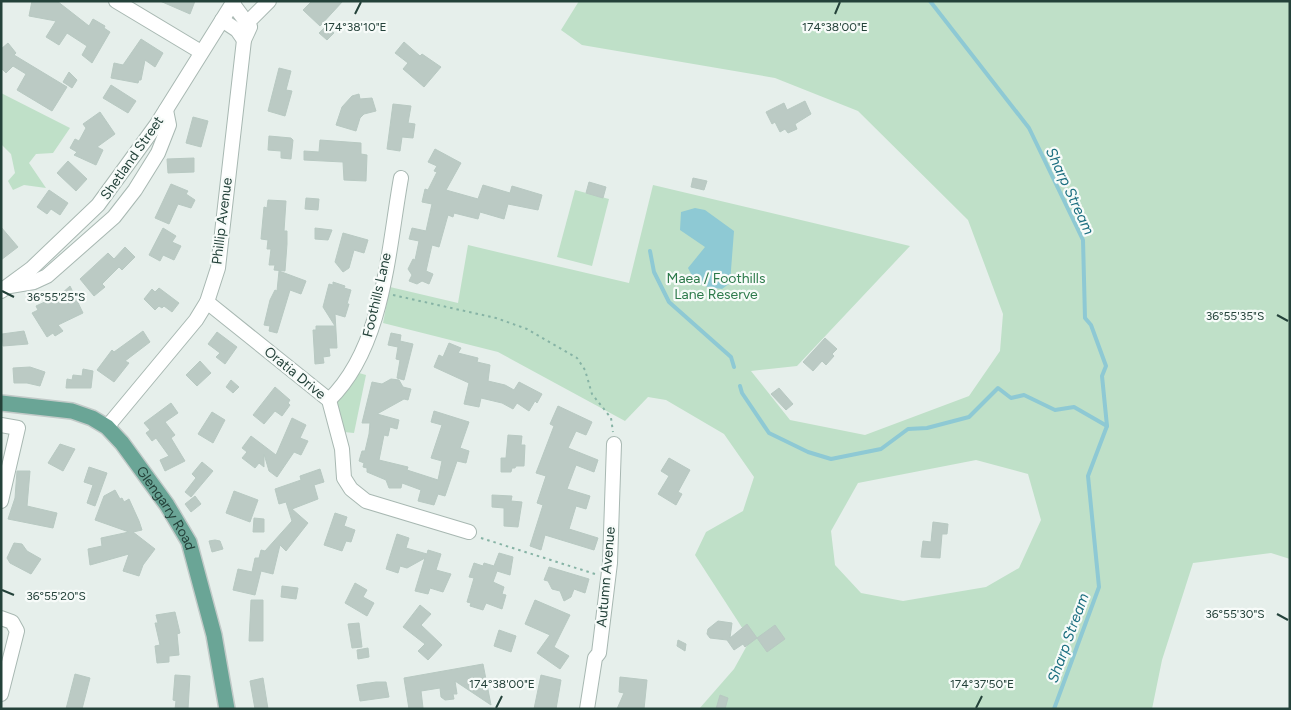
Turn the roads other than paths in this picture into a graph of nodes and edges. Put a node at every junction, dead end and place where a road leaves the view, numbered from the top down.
1 (116, 1) edge
2 (269, 1) edge
3 (233, 2) edge
4 (222, 20) junction
5 (248, 22) junction
6 (244, 40) junction
7 (201, 52) junction
8 (166, 110) junction
9 (401, 178) dead end
10 (5, 289) edge
11 (207, 302) junction
12 (329, 400) junction
13 (1, 403) edge
14 (1, 425) edge
15 (107, 427) junction
16 (614, 444) road end
17 (1, 500) edge
18 (475, 535) road end
19 (1, 618) edge
20 (1, 694) edge
21 (227, 709) edge
22 (587, 709) edge

1 - 7 street
2 - 5 street
3 - 4 street, Shetland Street
3 - 5 street
4 - 6 street
4 - 7 street, Shetland Street
5 - 6 street, Phillip Avenue
6 - 11 street, Phillip Avenue
7 - 8 street, Shetland Street
8 - 10 street, Shetland Street
8 - 10 street
9 - 12 street, Foothills Lane
11 - 12 street, Oratia Drive
11 - 15 street, Phillip Avenue
12 - 18 street, Oratia Drive
13 - 15 main road, Glengarry Road
14 - 17 street
15 - 21 main road, Glengarry Road
16 - 22 street, Autumn Avenue
19 - 20 street

